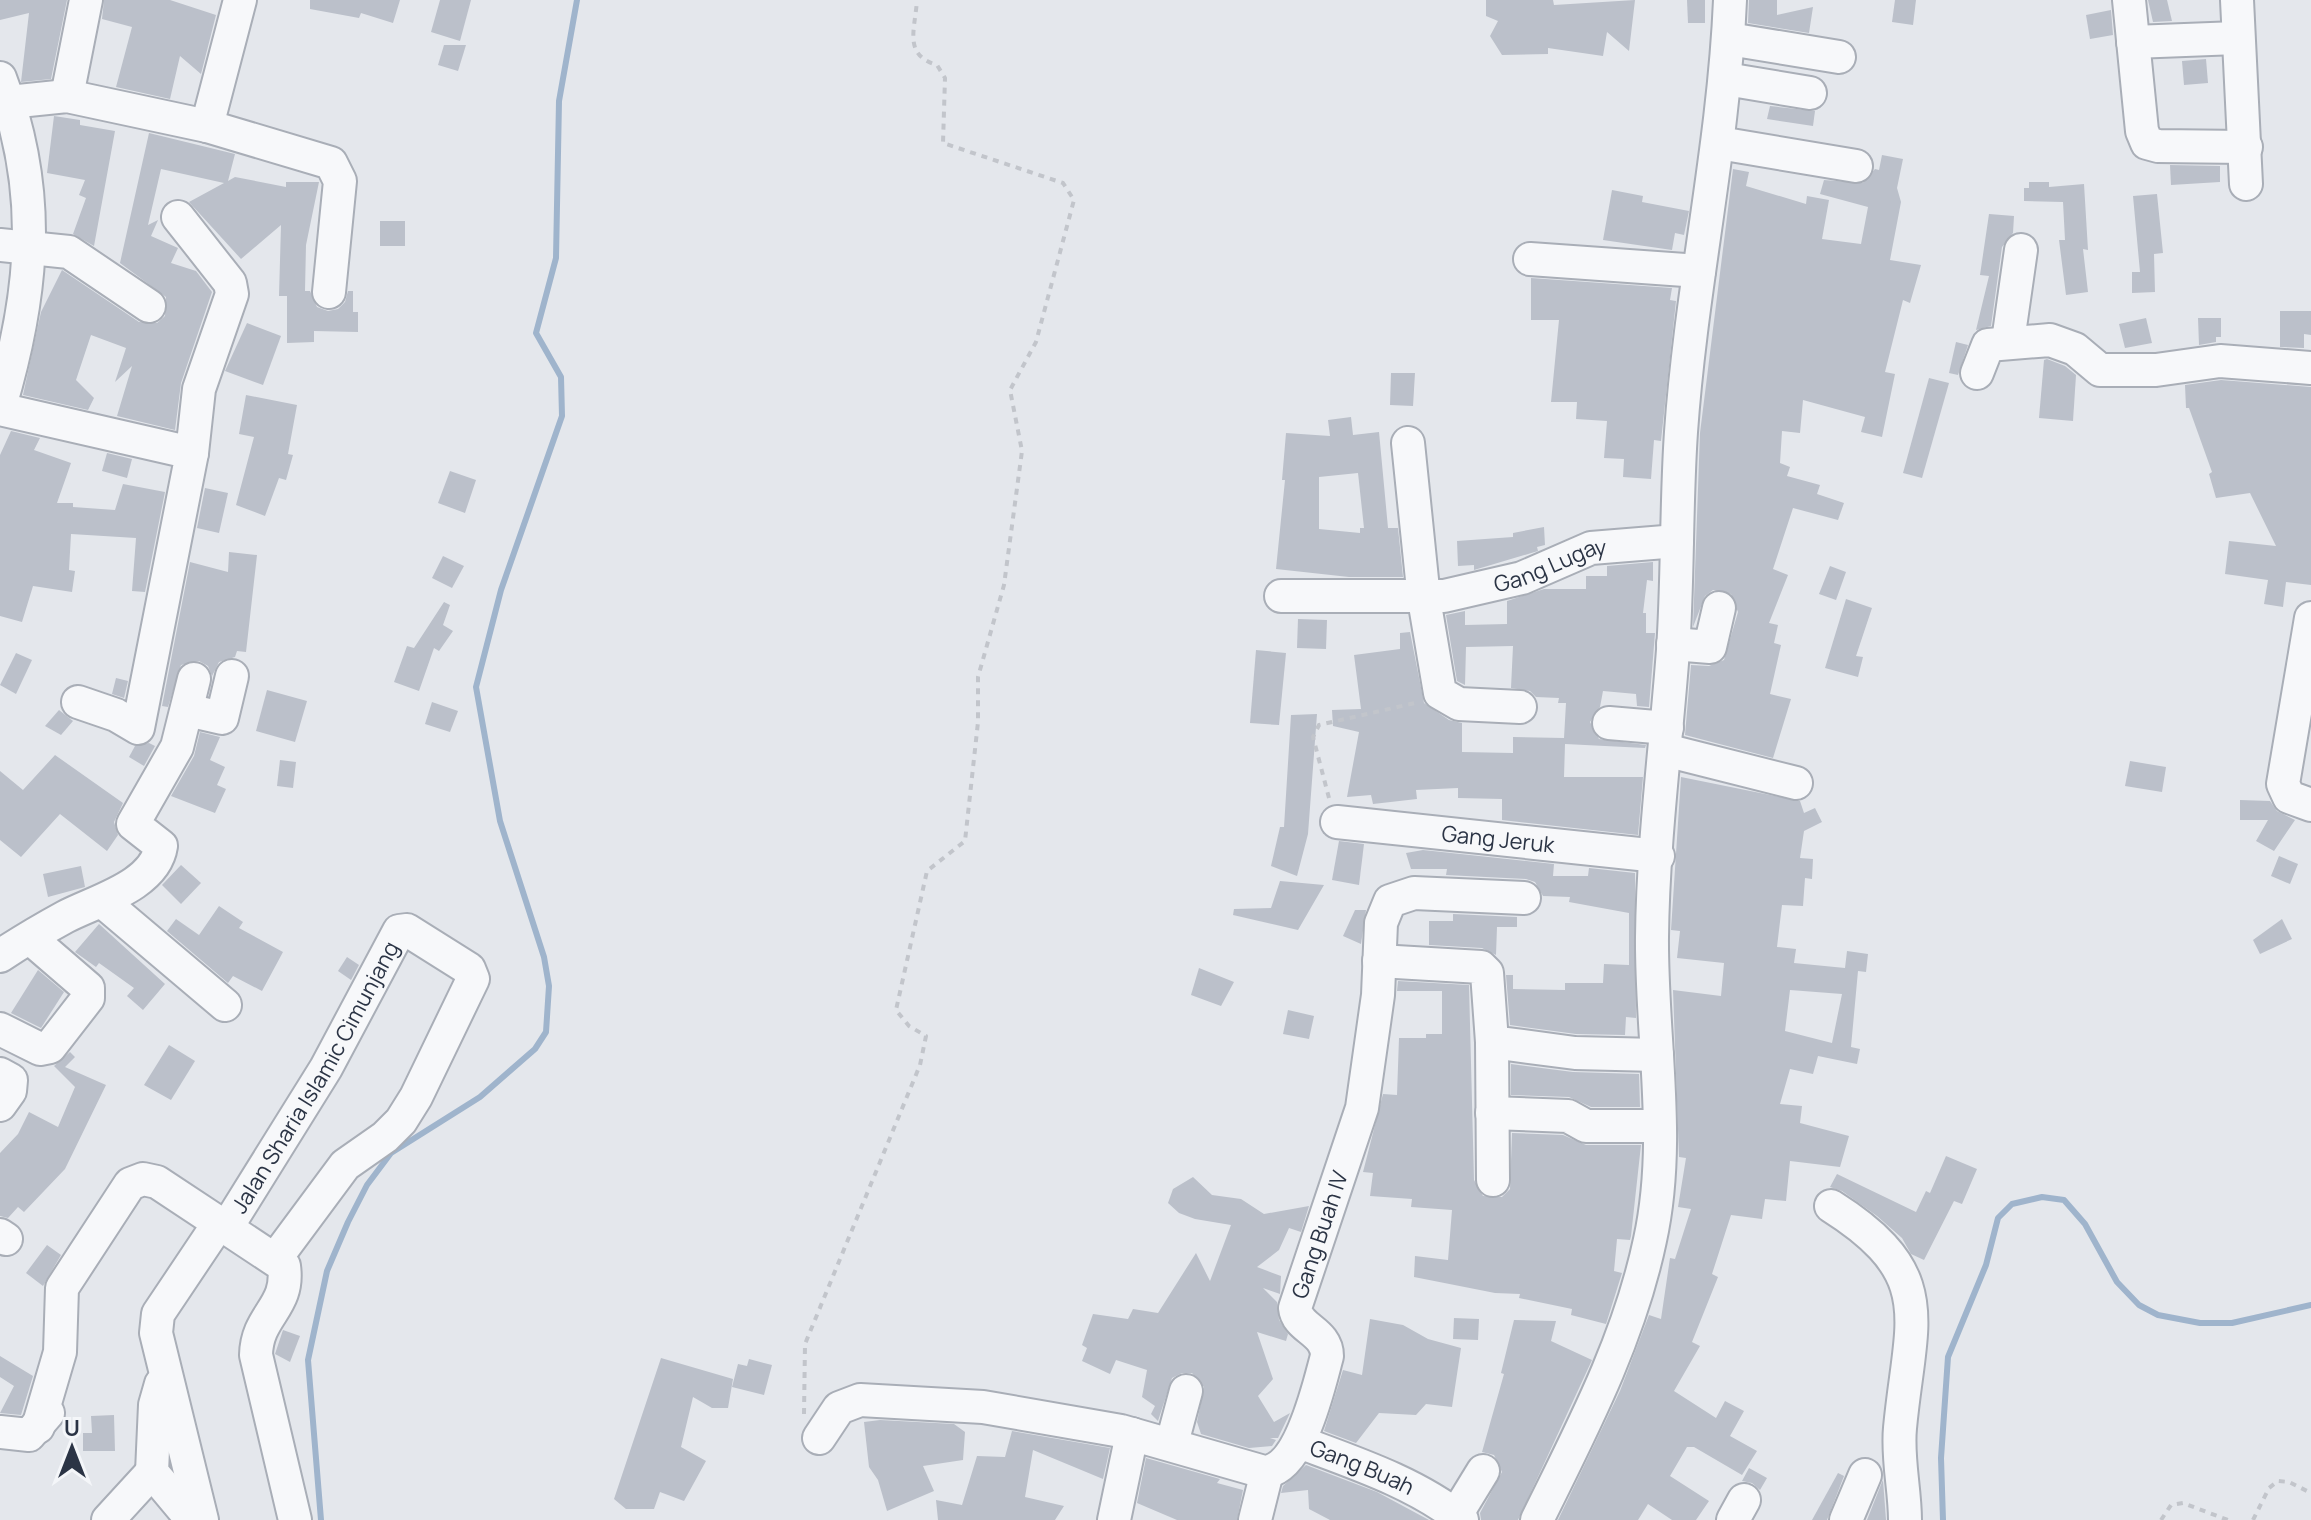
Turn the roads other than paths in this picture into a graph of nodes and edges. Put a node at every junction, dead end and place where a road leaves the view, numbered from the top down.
1 (86, 0) edge
2 (240, 0) edge
3 (1730, 0) edge
4 (2129, 0) edge
5 (2237, 0) edge
6 (2237, 38) junction
7 (1729, 39) junction
8 (2133, 42) junction
9 (1839, 57) dead end
10 (1726, 79) junction
11 (5, 90) edge
12 (1810, 93) dead end
13 (67, 96) junction
14 (207, 126) junction
15 (1719, 143) junction
16 (2246, 147) junction
17 (1856, 166) dead end
18 (2246, 184) dead end
19 (178, 217) dead end
20 (14, 246) edge
21 (2021, 250) dead end
22 (1530, 259) dead end
23 (1699, 271) junction
24 (329, 292) dead end
25 (149, 306) dead end
26 (2008, 341) junction
27 (2311, 368) edge
28 (1977, 373) dead end
29 (0, 407) edge
30 (1408, 443) dead end
31 (192, 453) junction
32 (1677, 541) junction
33 (1281, 596) dead end
34 (1424, 599) junction
35 (1719, 608) dead end
36 (2311, 618) edge
37 (1673, 644) junction
38 (232, 676) dead end
39 (194, 679) dead end
40 (78, 702) dead end
41 (1520, 707) dead end
42 (187, 710) junction
43 (1609, 723) dead end
44 (1666, 739) junction
45 (1796, 783) dead end
46 (2311, 805) edge
47 (1337, 822) road end
48 (1658, 856) junction
49 (1524, 898) dead end
50 (102, 901) junction
51 (30, 938) junction
52 (1, 954) edge
53 (1379, 961) junction
54 (225, 1005) dead end
55 (0, 1029) edge
56 (1492, 1042) junction
57 (1657, 1055) junction
58 (0, 1074) edge
59 (0, 1105) edge
60 (1492, 1113) junction
61 (1659, 1126) junction
62 (1493, 1180) dead end
63 (1831, 1206) dead end
64 (223, 1225) junction
65 (276, 1258) junction
66 (164, 1373) junction
67 (1186, 1391) dead end
68 (0, 1432) edge
69 (812, 1433) road end
70 (1132, 1434) junction
71 (1299, 1442) junction
72 (1172, 1443) junction
73 (1483, 1471) dead end
74 (152, 1472) junction
75 (1267, 1472) junction
76 (1865, 1475) dead end
77 (1459, 1518) edge
78 (108, 1520) edge
79 (200, 1520) edge
80 (295, 1520) edge
81 (1114, 1520) edge
82 (1255, 1520) edge
83 (1537, 1520) edge
84 (1846, 1520) edge
85 (1905, 1520) edge

1 - 13 street
2 - 14 street
3 - 7 street
4 - 8 street
5 - 6 street
6 - 8 street
6 - 16 street
7 - 9 street
7 - 10 street
8 - 16 street
10 - 12 street
10 - 15 street
11 - 13 street
11 - 20 street
13 - 14 street
14 - 24 street
15 - 17 street
15 - 23 street
16 - 18 street
19 - 31 street
20 - 25 street
20 - 29 street
21 - 26 street
22 - 23 street
23 - 32 street
26 - 27 street
26 - 28 street
29 - 31 street
30 - 34 street
31 - 40 street
32 - 34 street, Gang Lugay
32 - 37 street
33 - 34 street, Gang Lugay
34 - 41 street
35 - 37 street
36 - 46 street
37 - 44 street
38 - 42 street
39 - 42 street
42 - 50 street
43 - 44 street
44 - 45 street
44 - 48 street
47 - 48 street, Gang Jeruk
48 - 57 street
49 - 53 street
50 - 51 street
50 - 54 street
51 - 52 street
51 - 55 street
53 - 56 street
53 - 71 street, Gang Buah IV
56 - 57 street
56 - 60 street
57 - 61 street
58 - 59 street
60 - 61 street
60 - 62 street
61 - 83 street
63 - 85 street
64 - 65 street, Jalan Sharia Islamic Cimunjang
64 - 65 street, Jalan Sharia Islamic Cimunjang
64 - 66 street, Jalan Sharia Islamic Cimunjang
64 - 68 street, Jalan Sharia Islamic Cimunjang
65 - 80 street
66 - 74 street, Jalan Sharia Islamic Cimunjang
66 - 79 street, Jalan Sharia Islamic Cimunjang
67 - 72 street
69 - 70 street
70 - 72 street
70 - 81 street
71 - 75 street
71 - 77 street, Gang Buah
72 - 75 street
73 - 77 street
74 - 78 street
74 - 79 street, Jalan Sharia Islamic Cimunjang
75 - 82 street
76 - 84 street

